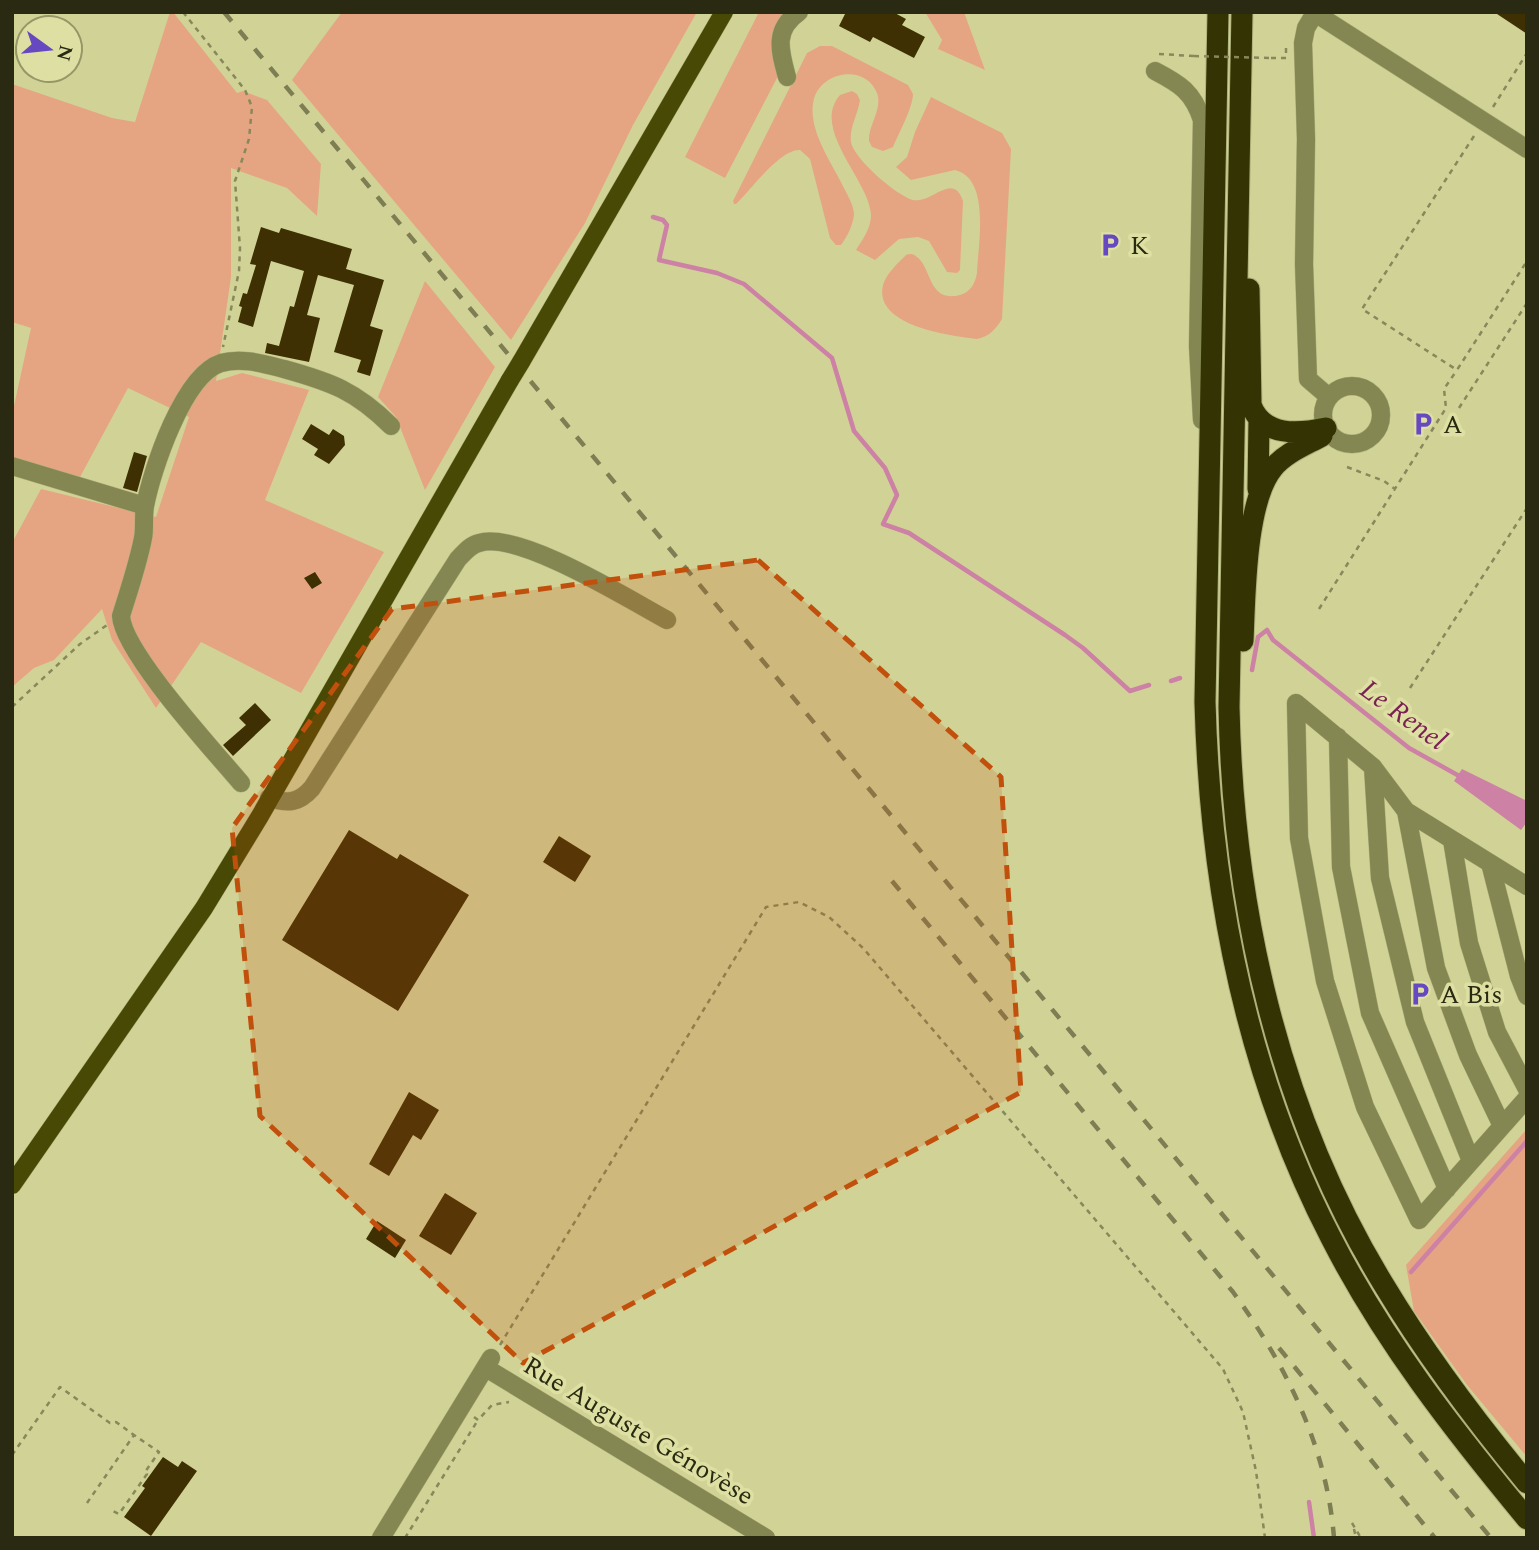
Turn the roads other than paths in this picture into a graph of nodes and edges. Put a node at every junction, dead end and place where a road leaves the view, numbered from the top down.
1 (724, 12) edge
2 (799, 12) edge
3 (1218, 12) edge
4 (1243, 12) edge
5 (1155, 62) road end
6 (787, 77) dead end
7 (1527, 149) edge
8 (1329, 397) junction
9 (1259, 420) junction
10 (391, 426) dead end
11 (1327, 430) junction
12 (12, 466) edge
13 (1258, 502) junction
14 (145, 506) junction
15 (1208, 535) junction
16 (667, 620) dead end
17 (1338, 737) junction
18 (1373, 767) junction
19 (241, 783) dead end
20 (269, 798) junction
21 (1406, 811) junction
22 (1235, 829) junction
23 (1452, 840) junction
24 (1490, 863) junction
25 (1527, 886) edge
26 (1527, 996) edge
27 (1527, 1089) edge
28 (1527, 1098) edge
29 (1502, 1126) junction
30 (1471, 1161) junction
31 (12, 1185) edge
32 (1447, 1189) junction
33 (1527, 1483) edge
34 (1527, 1519) edge
35 (381, 1538) edge
36 (766, 1538) edge

1 - 20 main road, bridge
2 - 6 street
3 - 15 highway
4 - 9 highway
4 - 22 highway
5 - 15 street
7 - 8 street
8 - 11 street
8 - 11 street
9 - 11 highway
9 - 13 highway
10 - 14 street
11 - 13 highway
12 - 14 street
13 - 22 highway
14 - 19 street
15 - 34 highway
16 - 20 street
17 - 18 street
17 - 32 street
17 - 32 street
18 - 21 street
18 - 30 street
20 - 31 main road
21 - 23 street
21 - 29 street
22 - 33 highway
23 - 24 street
23 - 27 street
24 - 25 street
24 - 26 street
28 - 29 street
29 - 30 street
30 - 32 street
35 - 36 street, Rue Auguste Génovèse

